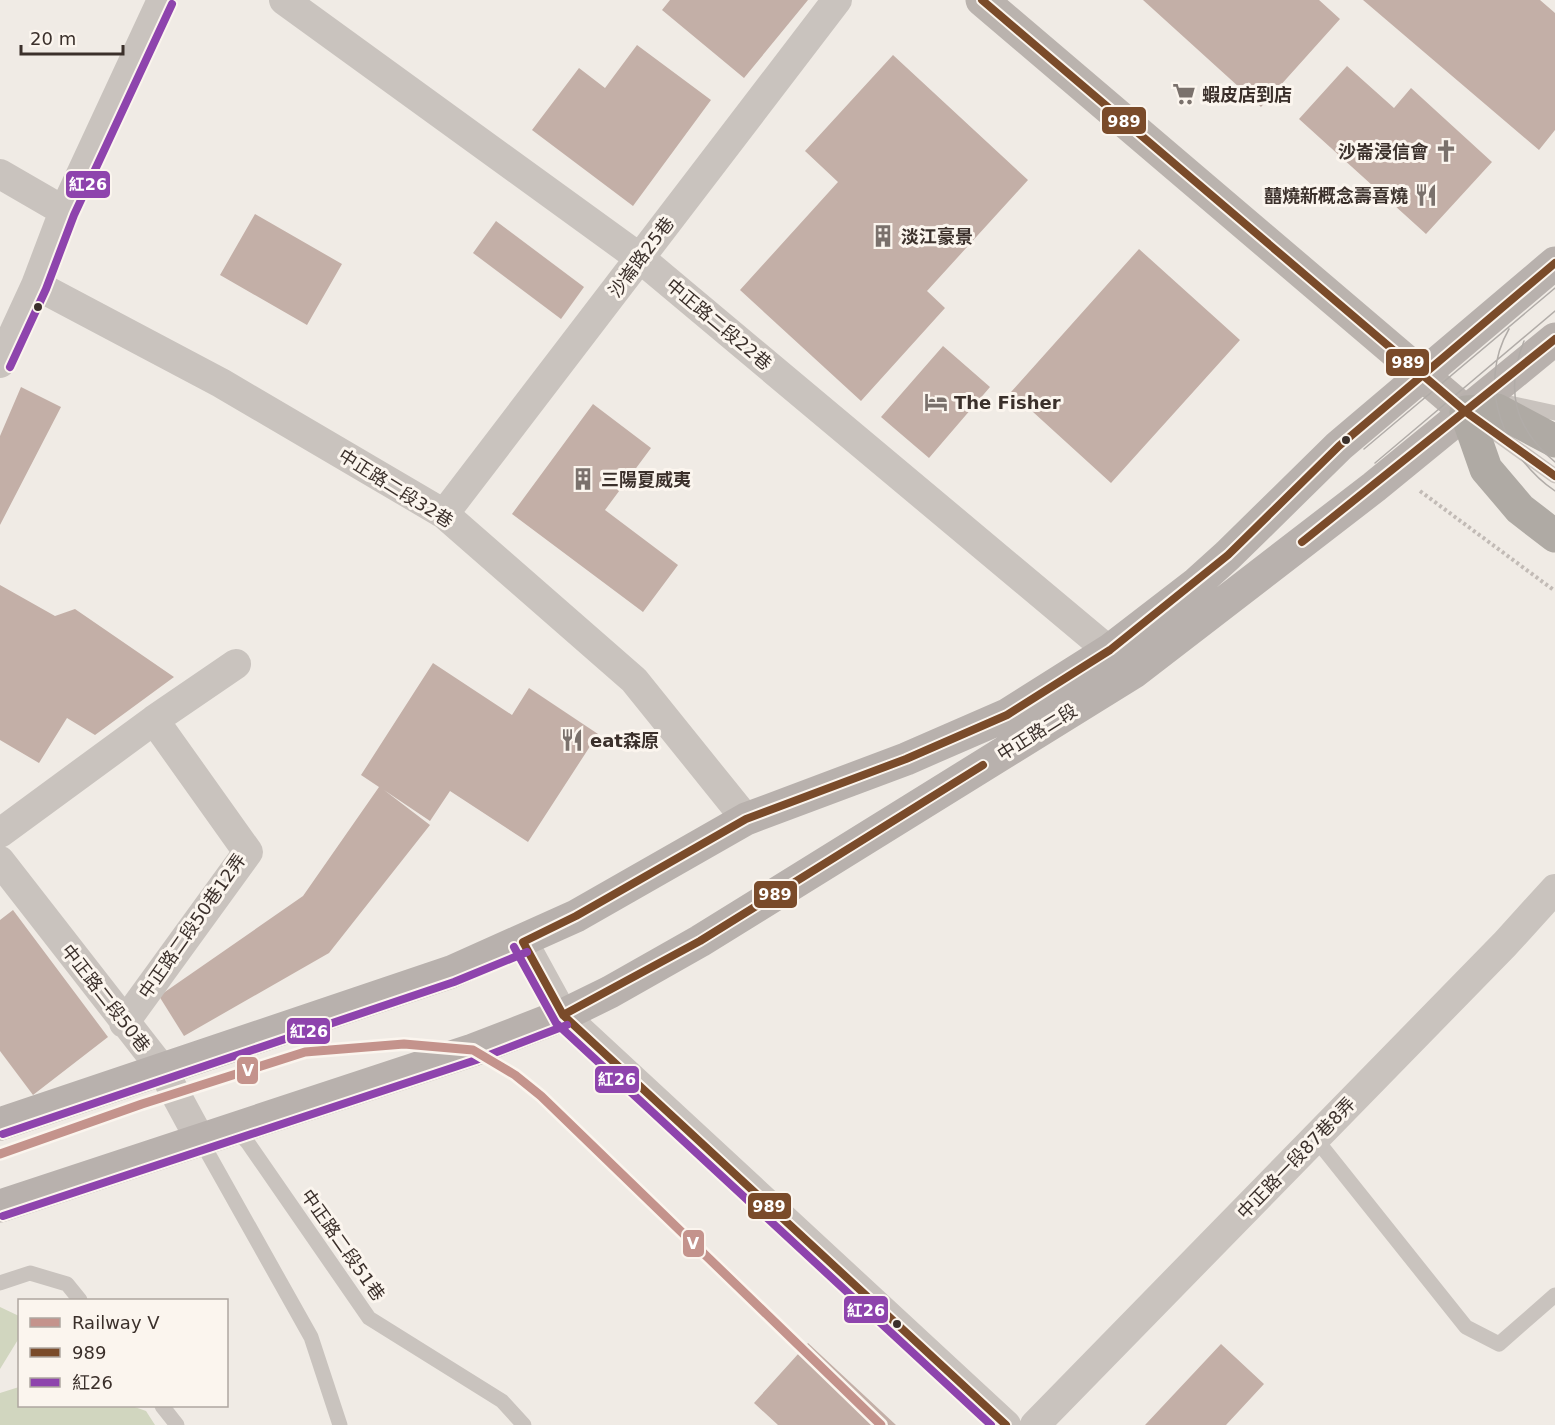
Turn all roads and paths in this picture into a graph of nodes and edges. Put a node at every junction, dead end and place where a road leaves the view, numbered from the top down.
1 (162, 0) edge
2 (284, 0) edge
3 (837, 0) edge
4 (982, 0) edge
5 (0, 174) edge
6 (64, 211) junction
7 (641, 259) junction
8 (1555, 263) edge
9 (36, 285) junction
10 (1555, 339) edge
11 (0, 363) edge
12 (1422, 375) junction
13 (1466, 412) junction
14 (1555, 413) edge
15 (1555, 441) edge
16 (1555, 476) edge
17 (1415, 487) dead end
18 (444, 514) junction
19 (1555, 536) edge
20 (1555, 552) edge
21 (1555, 591) edge
22 (1110, 650) junction
23 (236, 664) dead end
24 (1134, 672) junction
25 (154, 720) junction
26 (746, 819) junction
27 (0, 833) edge
28 (0, 861) edge
29 (1555, 889) edge
30 (523, 942) junction
31 (564, 1016) junction
32 (124, 1023) junction
33 (162, 1069) junction
34 (0, 1124) edge
35 (236, 1130) junction
36 (1315, 1138) junction
37 (201, 1141) junction
38 (0, 1206) edge
39 (0, 1283) edge
40 (1555, 1295) edge
41 (79, 1299) edge
42 (163, 1407) edge
43 (177, 1425) edge
44 (340, 1425) edge
45 (524, 1425) edge
46 (1006, 1425) edge
47 (1035, 1425) edge

1 - 6 street
2 - 7 street, 中正路二段22巷
3 - 7 street, 沙崙路25巷
4 - 12 street
5 - 6 street
6 - 9 street
7 - 18 street, 沙崙路25巷
7 - 22 street, 中正路二段22巷
8 - 12 main road, 中正路二段
9 - 11 street
9 - 18 street, 中正路二段32巷
10 - 13 main road, 中正路二段
12 - 13 street
12 - 22 main road, 中正路二段
13 - 14 lane
13 - 15 highway
13 - 16 lane
13 - 19 highway
13 - 20 lane
13 - 24 main road, 中正路二段
17 - 21 path
18 - 26 street, 中正路二段32巷
22 - 24 street, 中正路二段22巷
22 - 26 main road, 中正路二段
23 - 25 street
24 - 31 main road, 中正路二段
25 - 27 street
25 - 32 street, 中正路二段50巷12弄
26 - 30 main road, 中正路二段
28 - 32 street, 中正路二段50巷
29 - 36 street, 中正路一段87巷8弄
30 - 31 street
30 - 33 main road, 中正路二段
31 - 35 main road, 中正路二段
31 - 46 street
32 - 33 street, 中正路二段50巷
33 - 34 main road, 中正路二段
33 - 37 street, 中正路二段50巷
35 - 37 main road, 中正路二段
35 - 45 lane, 中正路二段51巷
36 - 40 lane
36 - 47 street, 中正路一段87巷8弄
37 - 38 main road, 中正路二段
37 - 44 lane
39 - 41 lane
42 - 43 lane

